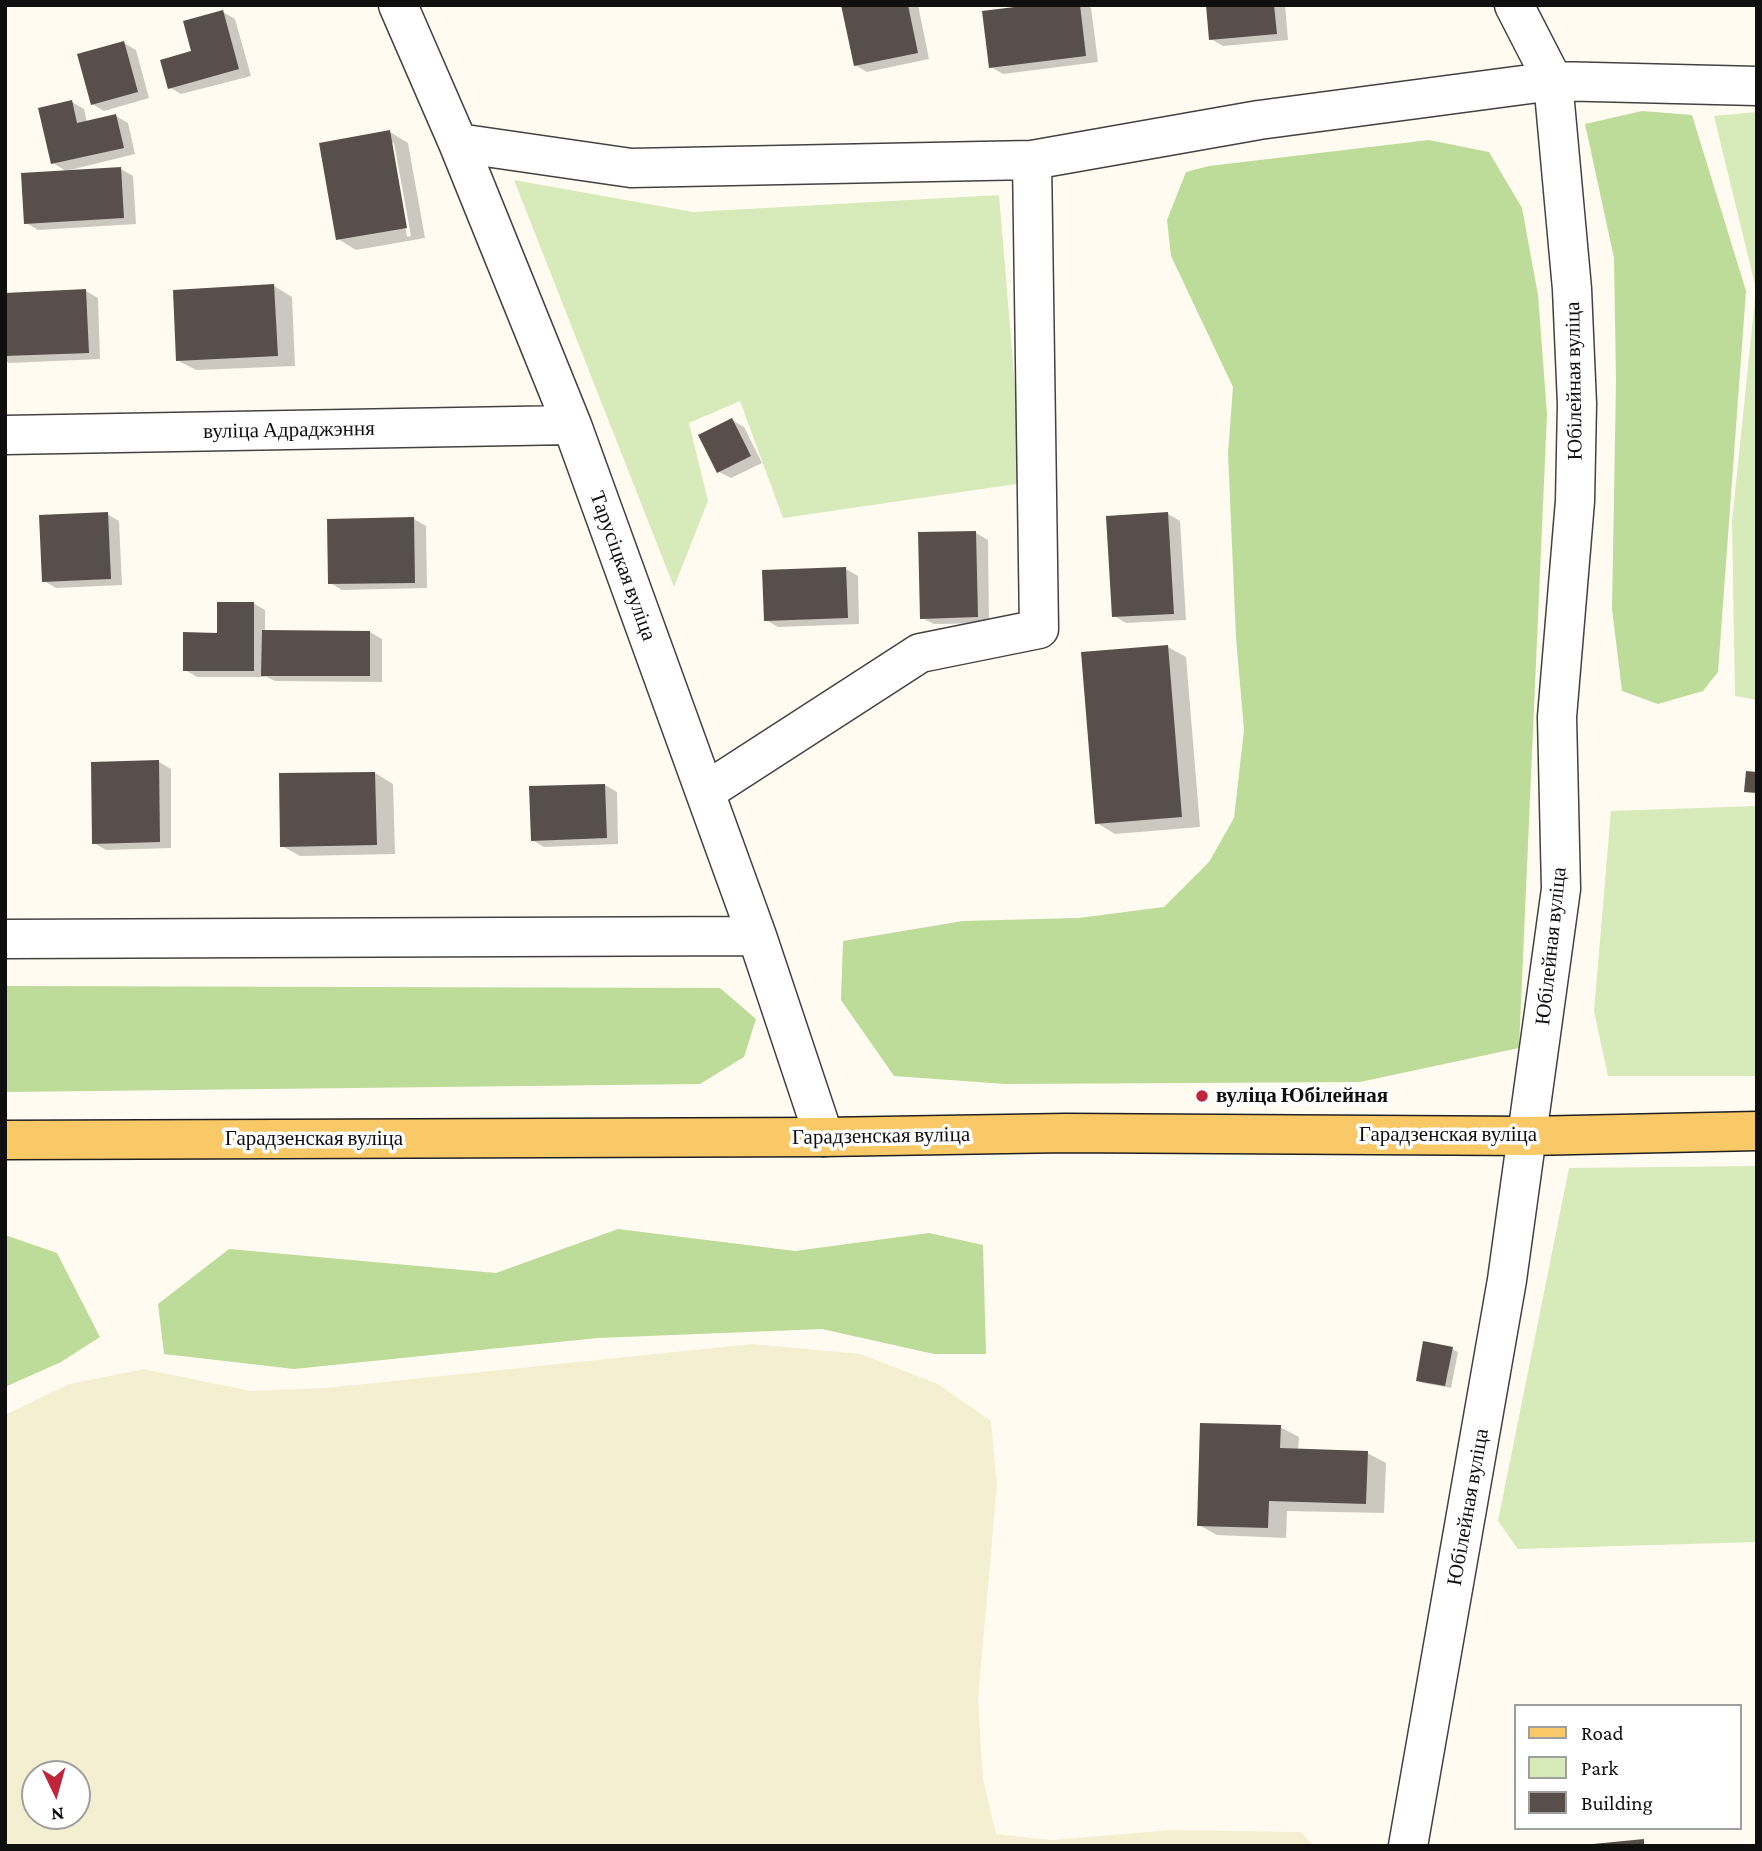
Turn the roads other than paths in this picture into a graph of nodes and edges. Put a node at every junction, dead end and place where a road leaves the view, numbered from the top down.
1 (398, 5) edge
2 (1514, 5) edge
3 (1553, 81) junction
4 (1757, 86) edge
5 (458, 143) junction
6 (1032, 160) junction
7 (572, 425) junction
8 (5, 435) edge
9 (705, 792) junction
10 (757, 936) junction
11 (5, 939) edge
12 (1757, 1131) edge
13 (1528, 1136) junction
14 (824, 1137) junction
15 (5, 1140) edge
16 (1408, 1846) edge

1 - 5 street, Тарусіцкая вуліца
2 - 3 street, Юбілейная вуліца
3 - 4 street
3 - 6 street
3 - 13 street, Юбілейная вуліца
5 - 6 street
5 - 7 street, Тарусіцкая вуліца
6 - 9 street
7 - 8 street, вуліца Адраджэння
7 - 9 street, Тарусіцкая вуліца
9 - 10 street, Тарусіцкая вуліца
10 - 11 street
10 - 14 street, Тарусіцкая вуліца
12 - 13 main road, Гарадзенская вуліца
13 - 14 main road, Гарадзенская вуліца
13 - 16 street, Юбілейная вуліца
14 - 15 main road, Гарадзенская вуліца

